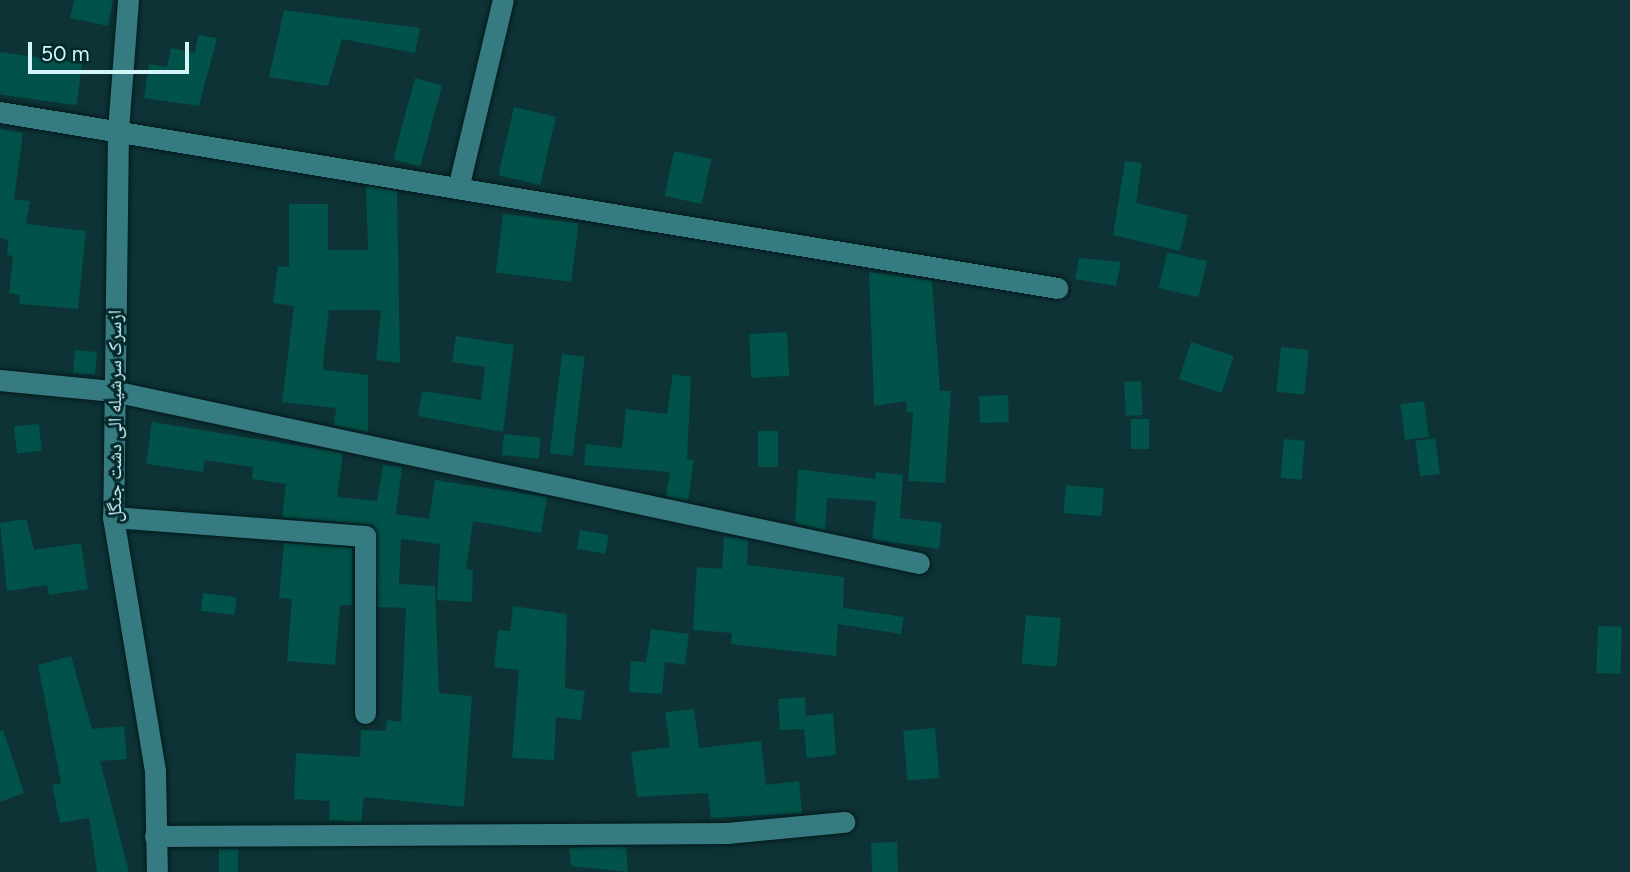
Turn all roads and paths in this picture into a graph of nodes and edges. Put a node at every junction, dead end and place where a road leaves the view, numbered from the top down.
1 (128, 0) edge
2 (503, 0) edge
3 (0, 112) edge
4 (118, 130) junction
5 (459, 184) junction
6 (1057, 288) dead end
7 (0, 380) edge
8 (113, 391) junction
9 (113, 517) junction
10 (919, 563) dead end
11 (365, 713) dead end
12 (844, 822) dead end
13 (155, 836) junction
14 (157, 872) edge

1 - 4 street, ازسرک سرشیله الی دشت جنگل
2 - 5 street
3 - 4 street
4 - 5 street
4 - 8 street, ازسرک سرشیله الی دشت جنگل
5 - 6 street
7 - 8 street
8 - 9 street, ازسرک سرشیله الی دشت جنگل
8 - 10 street
9 - 11 street
9 - 13 street, ازسرک سرشیله الی دشت جنگل
12 - 13 street
13 - 14 street, ازسرک سرشیله الی دشت جنگل

